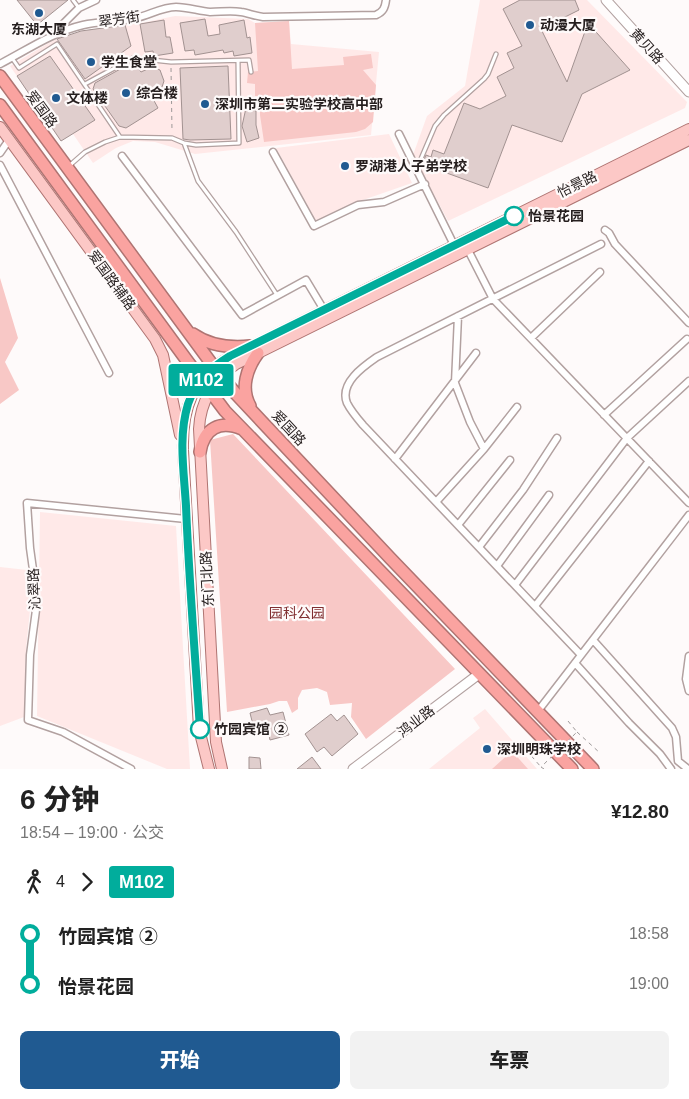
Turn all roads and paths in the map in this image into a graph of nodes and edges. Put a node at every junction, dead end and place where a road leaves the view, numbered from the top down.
1 (73, 0) edge
2 (96, 0) edge
3 (386, 0) edge
4 (606, 0) edge
5 (79, 8) junction
6 (50, 36) junction
7 (496, 54) dead end
8 (12, 58) junction
9 (238, 60) junction
10 (171, 62) junction
11 (0, 64) edge
12 (251, 72) dead end
13 (0, 76) edge
14 (84, 84) junction
15 (689, 92) edge
16 (238, 102) junction
17 (0, 105) edge
18 (260, 106) dead end
19 (0, 127) edge
20 (689, 129) edge
21 (399, 134) dead end
22 (120, 136) junction
23 (172, 138) junction
24 (9, 140) junction
25 (689, 140) edge
26 (184, 143) junction
27 (273, 152) dead end
28 (0, 154) edge
29 (122, 156) dead end
30 (0, 165) edge
31 (66, 168) junction
32 (417, 168) junction
33 (425, 184) junction
34 (605, 230) dead end
35 (602, 244) dead end
36 (454, 245) junction
37 (468, 250) junction
38 (600, 272) dead end
39 (277, 296) junction
40 (492, 299) junction
41 (324, 310) junction
42 (458, 316) junction
43 (689, 323) edge
44 (186, 328) junction
45 (530, 338) junction
46 (687, 339) dead end
47 (254, 350) junction
48 (476, 353) dead end
49 (218, 372) junction
50 (109, 373) dead end
51 (201, 380) junction
52 (689, 381) edge
53 (455, 382) junction
54 (210, 391) junction
55 (517, 407) dead end
56 (253, 412) junction
57 (604, 415) junction
58 (243, 429) junction
59 (557, 438) dead end
60 (627, 438) junction
61 (484, 449) junction
62 (183, 450) junction
63 (200, 452) junction
64 (395, 459) junction
65 (510, 460) dead end
66 (649, 461) junction
67 (549, 495) dead end
68 (436, 502) junction
69 (689, 503) edge
70 (689, 515) edge
71 (186, 519) junction
72 (458, 525) junction
73 (479, 547) junction
74 (497, 566) junction
75 (515, 585) junction
76 (535, 606) junction
77 (592, 640) junction
78 (581, 655) junction
79 (689, 656) edge
80 (575, 663) junction
81 (479, 674) junction
82 (689, 691) edge
83 (538, 711) junction
84 (568, 721) dead end
85 (577, 732) junction
86 (521, 744) dead end
87 (600, 753) dead end
88 (678, 761) junction
89 (541, 766) junction
90 (131, 769) edge
91 (209, 769) edge
92 (222, 769) edge
93 (353, 769) edge
94 (544, 769) edge
95 (572, 769) edge
96 (593, 769) edge
97 (671, 769) edge
98 (688, 769) edge

1 - 5 lane
2 - 5 street
3 - 6 street, 翠芳街
4 - 15 street, 黄贝路
5 - 6 street
6 - 8 street, 翠芳街
7 - 32 lane
8 - 11 street, 翠芳街
8 - 14 lane
9 - 10 lane
9 - 12 lane
9 - 16 lane
10 - 14 lane
10 - 23 path
13 - 31 highway, 爱国路
14 - 22 lane
16 - 18 lane
16 - 26 lane
17 - 51 highway
19 - 24 main road, 爱国路辅路
20 - 36 main road, 怡景路
21 - 32 street
22 - 23 lane
22 - 31 lane
23 - 26 lane
24 - 28 street
24 - 62 main road, 爱国路辅路
25 - 37 main road, 怡景路
26 - 39 lane
27 - 33 street
29 - 39 street
30 - 50 street
31 - 44 highway, 爱国路
32 - 33 street
33 - 36 street
34 - 43 street
35 - 40 street
36 - 41 main road, 怡景路
37 - 40 street
37 - 47 main road, 怡景路
38 - 45 street
39 - 41 street
40 - 42 street
40 - 45 street
41 - 47 main road, 怡景路
42 - 53 street
42 - 64 street
44 - 47 highway
44 - 49 highway, 爱国路
45 - 57 street
46 - 57 street
47 - 49 main road, 怡景路
47 - 56 highway
48 - 53 street
49 - 51 main road, 怡景路
49 - 54 main road, 怡景路
49 - 56 highway, 爱国路
51 - 54 highway
51 - 62 main road, 东门北路
52 - 60 street
53 - 61 street
53 - 64 street
54 - 58 highway
54 - 63 main road, 东门北路
55 - 61 street
56 - 83 highway, 爱国路
57 - 60 street
58 - 63 highway
58 - 81 highway
59 - 73 street
60 - 66 street
60 - 75 street
61 - 68 street
62 - 71 main road, 东门北路
63 - 92 main road, 东门北路
64 - 68 street
65 - 72 street
66 - 69 street
66 - 76 street
67 - 74 street
68 - 72 street
70 - 77 street
71 - 90 street, 沁翠路
71 - 91 main road, 东门北路
72 - 73 street
73 - 74 street
74 - 75 street
75 - 76 street
76 - 78 street
77 - 78 street
77 - 88 street
78 - 80 street
79 - 82 street
80 - 83 street
80 - 97 street
81 - 93 street, 鸿业路
81 - 95 highway
83 - 96 highway, 爱国路
84 - 85 path, bridge
85 - 87 path
85 - 89 path, bridge
86 - 89 path
88 - 97 street
88 - 98 street
89 - 94 path, bridge

